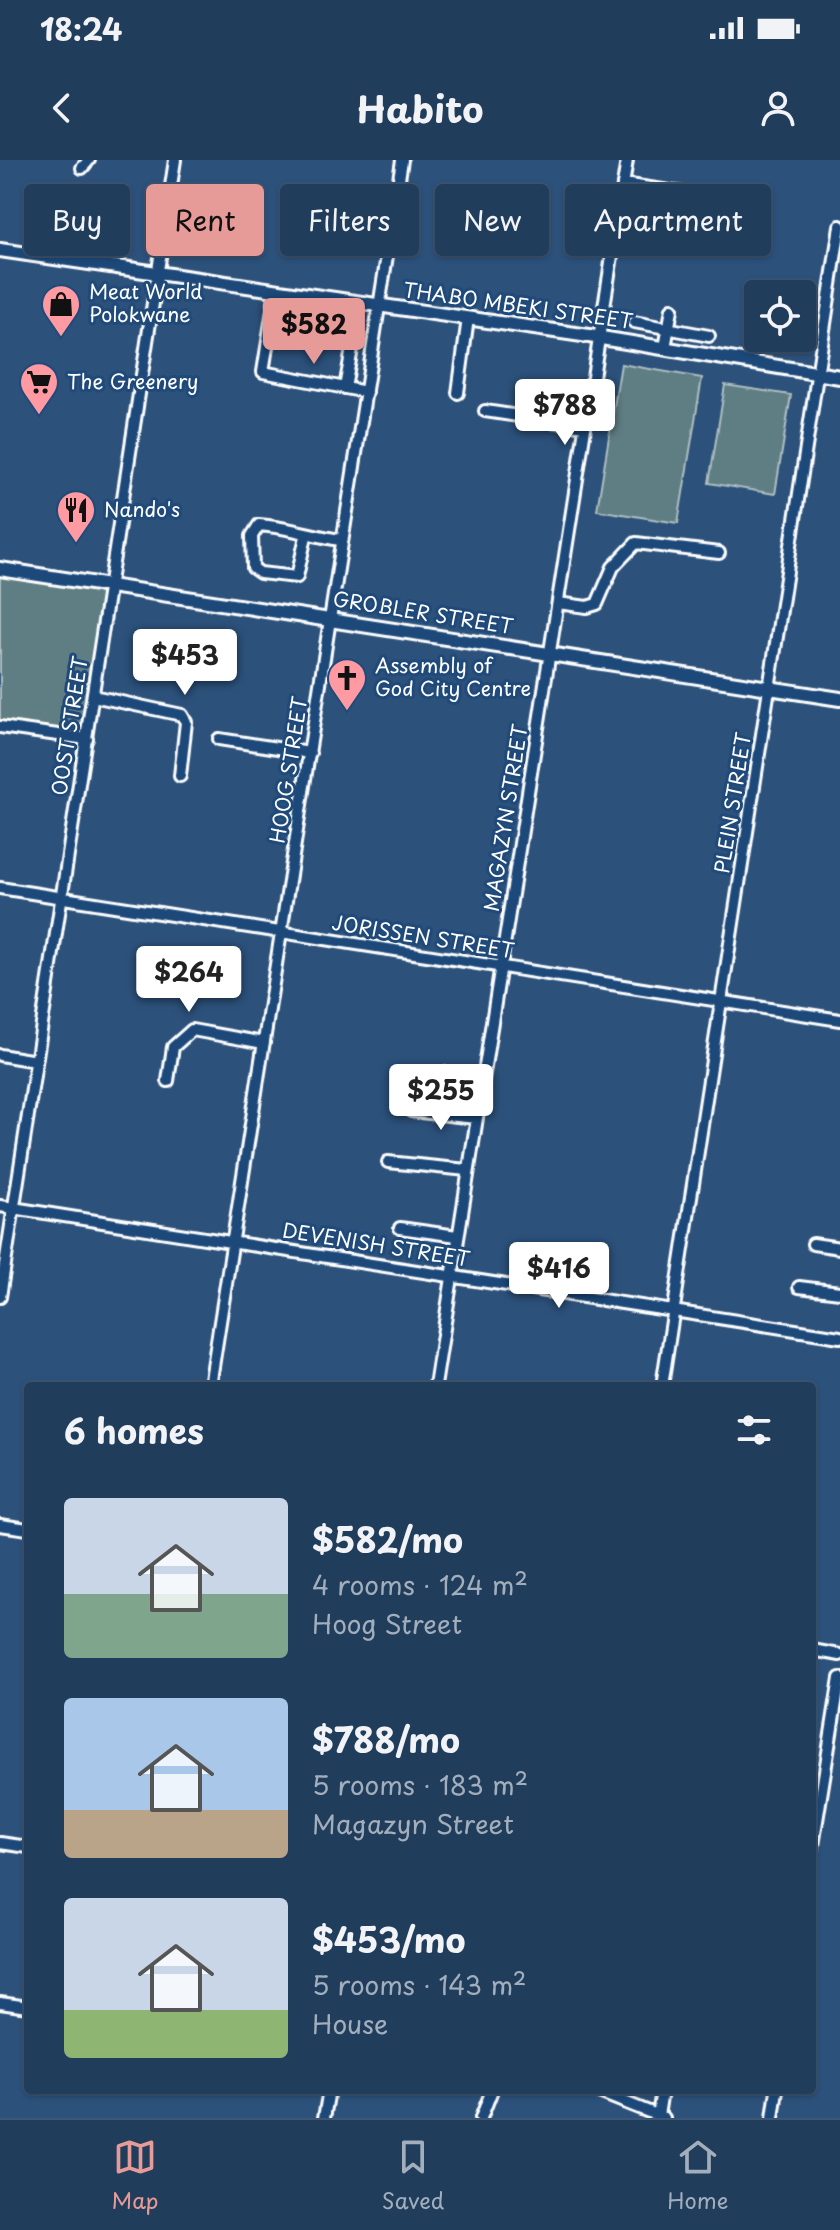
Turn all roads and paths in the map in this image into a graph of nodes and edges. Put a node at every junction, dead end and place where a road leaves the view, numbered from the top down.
1 (175, 160) edge
2 (402, 160) edge
3 (627, 160) edge
4 (623, 184) edge
5 (840, 226) edge
6 (0, 250) edge
7 (611, 256) edge
8 (158, 273) junction
9 (276, 291) junction
10 (379, 305) junction
11 (672, 309) dead end
12 (273, 314) junction
13 (468, 318) junction
14 (634, 322) dead end
15 (668, 328) junction
16 (709, 336) dead end
17 (598, 338) junction
18 (665, 348) junction
19 (817, 373) junction
20 (840, 377) edge
21 (345, 388) junction
22 (366, 392) junction
23 (458, 393) dead end
24 (485, 411) dead end
25 (585, 426) junction
26 (306, 536) junction
27 (341, 540) junction
28 (719, 553) dead end
29 (0, 569) edge
30 (110, 585) junction
31 (558, 603) junction
32 (332, 619) junction
33 (549, 652) junction
34 (769, 687) junction
35 (93, 696) junction
36 (840, 699) edge
37 (0, 727) edge
38 (87, 739) junction
39 (219, 739) dead end
40 (310, 753) junction
41 (180, 776) dead end
42 (0, 888) edge
43 (62, 897) junction
44 (281, 934) junction
45 (501, 966) junction
46 (720, 1002) junction
47 (840, 1020) edge
48 (264, 1043) junction
49 (0, 1055) edge
50 (36, 1061) junction
51 (445, 1073) dead end
52 (483, 1080) junction
53 (168, 1081) dead end
54 (411, 1111) dead end
55 (476, 1118) junction
56 (388, 1162) dead end
57 (467, 1170) junction
58 (0, 1206) edge
59 (15, 1208) junction
60 (400, 1228) dead end
61 (457, 1236) junction
62 (233, 1240) junction
63 (813, 1244) dead end
64 (840, 1248) edge
65 (451, 1275) junction
66 (799, 1287) dead end
67 (840, 1292) edge
68 (0, 1297) edge
69 (674, 1312) junction
70 (840, 1337) edge
71 (211, 1382) edge
72 (436, 1382) edge
73 (663, 1382) edge
74 (0, 1525) edge
75 (24, 1528) edge
76 (816, 1651) edge
77 (840, 1655) edge
78 (840, 1678) edge
79 (816, 1827) edge
80 (0, 1843) edge
81 (24, 1846) edge
82 (0, 2003) edge
83 (24, 2006) edge
84 (328, 2094) edge
85 (490, 2094) edge
86 (604, 2094) edge
87 (662, 2094) edge
88 (776, 2094) edge
89 (661, 2117) edge
90 (324, 2118) edge
91 (481, 2118) edge
92 (773, 2118) edge

1 - 8 street, OOST STREET
2 - 10 street, HOOG STREET
3 - 4 street, MAGAZYN STREET
5 - 19 street, PLEIN STREET
6 - 8 main road, THABO MBEKI STREET
7 - 17 street, MAGAZYN STREET
8 - 9 main road, THABO MBEKI STREET
8 - 30 street, OOST STREET
9 - 10 main road, THABO MBEKI STREET
9 - 12 street
10 - 13 main road, THABO MBEKI STREET
10 - 22 street, HOOG STREET
11 - 15 street
12 - 21 street
12 - 21 street
13 - 17 main road, THABO MBEKI STREET
13 - 23 street
14 - 15 street
15 - 16 street
15 - 18 street
17 - 18 main road, THABO MBEKI STREET
17 - 25 street, MAGAZYN STREET
18 - 19 main road, THABO MBEKI STREET
19 - 20 main road, THABO MBEKI STREET
19 - 34 street, PLEIN STREET
21 - 22 street
22 - 27 street, HOOG STREET
24 - 25 street
25 - 31 street, MAGAZYN STREET
26 - 26 street
26 - 27 street
27 - 32 street, HOOG STREET
28 - 31 street
29 - 30 main road, GROBLER STREET
30 - 32 main road, GROBLER STREET
30 - 35 street, OOST STREET
31 - 33 street, MAGAZYN STREET
32 - 33 main road, GROBLER STREET
32 - 40 street, HOOG STREET
33 - 34 main road, GROBLER STREET
33 - 45 street, MAGAZYN STREET
34 - 36 main road, GROBLER STREET
34 - 46 street, PLEIN STREET
35 - 38 street, OOST STREET
35 - 41 street
37 - 38 street
38 - 43 street, OOST STREET
39 - 40 street
40 - 44 street, HOOG STREET
42 - 43 street, JORISSEN STREET
43 - 44 street, JORISSEN STREET
43 - 50 street, OOST STREET
44 - 45 street, JORISSEN STREET
44 - 48 street, HOOG STREET
45 - 46 street, JORISSEN STREET
45 - 52 street, MAGAZYN STREET
46 - 47 street, JORISSEN STREET
46 - 69 street, PLEIN STREET
48 - 53 street
48 - 62 street, HOOG STREET
49 - 50 street
50 - 59 street, OOST STREET
51 - 52 street
52 - 55 street, MAGAZYN STREET
54 - 55 street
55 - 57 street, MAGAZYN STREET
56 - 57 street
57 - 61 street, MAGAZYN STREET
58 - 59 street, DEVENISH STREET
59 - 62 street, DEVENISH STREET
59 - 68 street, OOST STREET
60 - 61 street
61 - 65 street, MAGAZYN STREET
62 - 65 street, DEVENISH STREET
62 - 71 street, HOOG STREET
63 - 64 street
65 - 69 street, DEVENISH STREET
65 - 72 street, MAGAZYN STREET
66 - 67 street
69 - 70 street, DEVENISH STREET
69 - 73 street, PLEIN STREET
74 - 75 street
76 - 77 street
78 - 79 street
80 - 81 street
82 - 83 street
84 - 90 street
85 - 91 street
86 - 89 street
87 - 89 street
88 - 92 street

